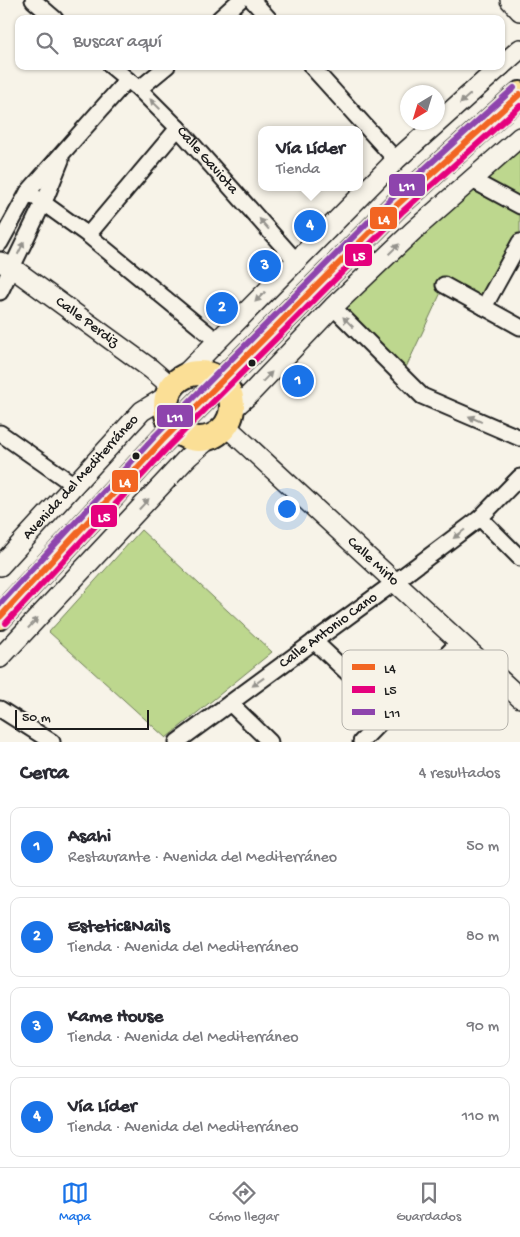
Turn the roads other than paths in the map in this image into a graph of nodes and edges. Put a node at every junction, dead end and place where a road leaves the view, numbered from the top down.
1 (33, 0) edge
2 (240, 0) edge
3 (252, 0) edge
4 (510, 0) edge
5 (520, 11) edge
6 (50, 15) edge
7 (223, 15) edge
8 (265, 15) edge
9 (520, 50) edge
10 (505, 63) edge
11 (116, 70) edge
12 (159, 70) edge
13 (316, 70) edge
14 (497, 70) edge
15 (133, 84) junction
16 (520, 94) edge
17 (178, 128) junction
18 (520, 137) edge
19 (66, 149) junction
20 (396, 160) junction
21 (472, 180) junction
22 (28, 192) junction
23 (43, 202) junction
24 (520, 206) edge
25 (88, 235) junction
26 (520, 242) edge
27 (0, 243) edge
28 (296, 261) junction
29 (6, 265) edge
30 (444, 286) dead end
31 (0, 292) edge
32 (333, 307) junction
33 (484, 307) junction
34 (520, 327) edge
35 (217, 341) junction
36 (221, 382) junction
37 (173, 387) junction
38 (222, 425) junction
39 (175, 429) junction
40 (0, 433) edge
41 (520, 438) edge
42 (520, 477) edge
43 (74, 485) junction
44 (480, 518) junction
45 (520, 558) edge
46 (0, 566) edge
47 (395, 582) junction
48 (0, 617) edge
49 (314, 641) junction
50 (460, 641) junction
51 (451, 650) edge
52 (469, 650) edge
53 (0, 658) edge
54 (342, 667) edge
55 (508, 687) edge
56 (520, 698) edge
57 (230, 703) junction
58 (0, 709) edge
59 (373, 730) edge
60 (184, 740) edge
61 (52, 742) edge
62 (270, 742) edge
63 (361, 742) edge

1 - 6 street
2 - 7 street
3 - 8 street
4 - 5 street
9 - 10 street, Avenida del Mediterráneo
11 - 15 street, Calle Gaviota
12 - 15 street
13 - 20 street
14 -> 20 street, Avenida del Mediterráneo
17 -> 15 street, Calle Gaviota
15 - 19 street
16 - 36 main road
17 - 25 street
28 -> 17 street, Calle Gaviota
18 - 21 street
19 - 22 street
19 - 23 street
20 - 28 street, Avenida del Mediterráneo
21 - 24 street
32 -> 21 street
22 - 23 street
22 - 27 street
23 - 25 street
29 -> 23 street
25 - 35 street
26 - 33 street
28 -> 35 street, Avenida del Mediterráneo
29 - 31 street
29 - 37 street, Calle Perdiz
30 - 33 street
38 -> 32 street
41 -> 32 street
33 - 34 street
35 - 37 street, Avenida del Mediterráneo
36 - 37 main road, Avenida del Mediterráneo
36 - 38 main road
36 - 39 main road
37 - 39 main road
37 - 43 street, Avenida del Mediterráneo
38 - 39 main road
38 - 47 street, Calle Mirlo
53 -> 38 street
39 - 48 main road
40 - 43 street
42 - 44 street, Calle Antonio Cano
43 - 46 street, Avenida del Mediterráneo
44 - 45 street
44 -> 47 street, Calle Antonio Cano
47 - 49 street, Calle Antonio Cano
47 - 50 street, Calle Mirlo
49 - 54 street
49 -> 57 street, Calle Antonio Cano
50 - 51 street
50 - 52 street, Calle Mirlo
55 - 56 street, Calle Mirlo
57 - 60 street, Calle Antonio Cano
57 - 62 street
58 - 61 street
59 - 63 street

